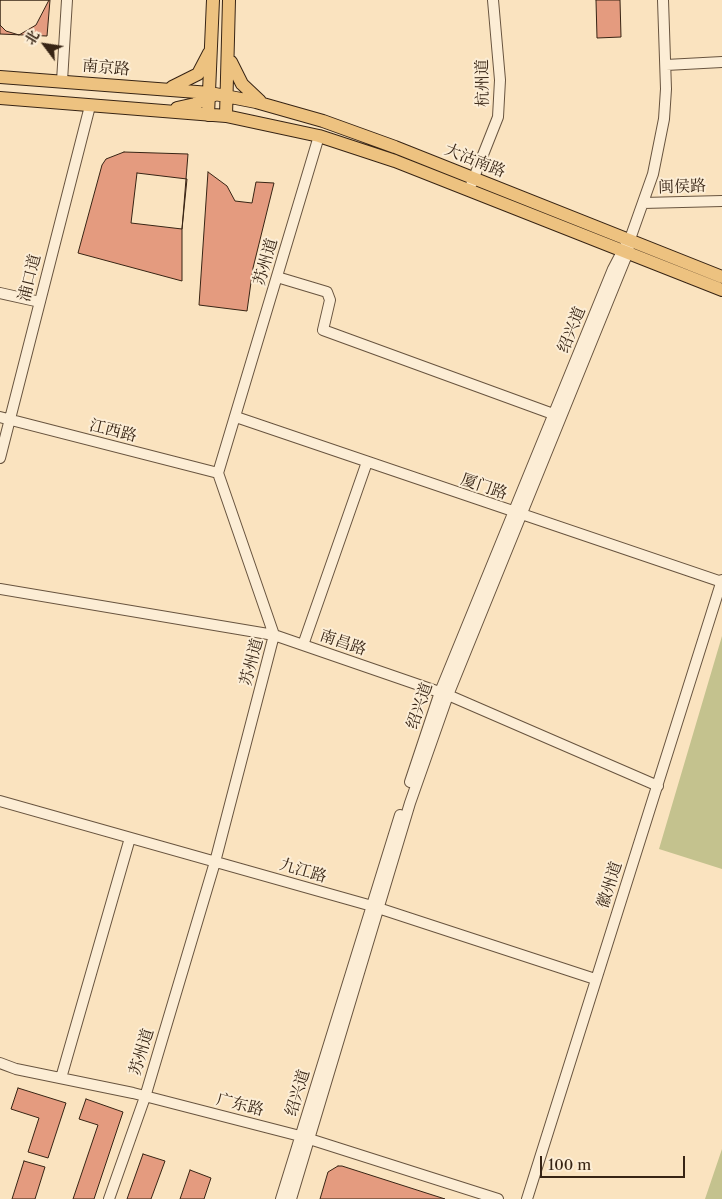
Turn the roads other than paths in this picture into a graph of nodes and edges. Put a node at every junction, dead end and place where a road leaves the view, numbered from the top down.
1 (66, 0) edge
2 (213, 0) edge
3 (229, 0) edge
4 (493, 0) edge
5 (663, 0) edge
6 (212, 46) junction
7 (228, 50) junction
8 (722, 62) edge
9 (666, 65) junction
10 (0, 77) edge
11 (62, 81) junction
12 (161, 89) junction
13 (219, 95) junction
14 (0, 98) edge
15 (267, 105) junction
16 (90, 106) junction
17 (159, 112) junction
18 (208, 115) junction
19 (226, 116) junction
20 (259, 123) junction
21 (319, 136) junction
22 (471, 184) junction
23 (722, 201) edge
24 (643, 203) junction
25 (630, 239) junction
26 (625, 251) junction
27 (722, 276) edge
28 (277, 277) junction
29 (722, 290) edge
30 (0, 293) edge
31 (40, 302) junction
32 (553, 414) junction
33 (236, 417) junction
34 (5, 419) edge
35 (0, 458) edge
36 (367, 462) junction
37 (218, 473) junction
38 (518, 514) junction
39 (722, 582) edge
40 (0, 589) edge
41 (274, 635) junction
42 (303, 645) junction
43 (444, 694) junction
44 (658, 786) junction
45 (0, 801) edge
46 (130, 838) junction
47 (215, 862) junction
48 (376, 908) junction
49 (596, 979) junction
50 (0, 1063) edge
51 (61, 1078) junction
52 (144, 1097) junction
53 (304, 1138) junction
54 (110, 1199) edge
55 (281, 1199) edge
56 (291, 1199) edge
57 (498, 1199) edge
58 (527, 1199) edge

1 - 11 street
2 - 6 main road
3 - 7 main road
4 - 22 street, 杭州道
5 - 9 street, 绍兴道
6 - 12 main road
6 - 13 main road
7 - 13 main road
7 - 15 main road
8 - 9 street
9 - 24 street, 绍兴道
10 - 11 main road, 南京路
11 - 12 main road, 南京路
12 - 13 main road, 南京路
13 - 15 main road, 大沽南路
13 - 17 main road
13 - 18 main road
13 - 19 main road
13 - 20 main road
14 - 16 main road
15 - 22 main road, 大沽南路
16 - 17 main road
16 - 31 street, 浦口道
17 - 18 main road
18 - 19 main road
19 - 20 main road, 大沽南路
20 - 21 main road, 大沽南路
21 - 22 main road, 大沽南路
21 - 28 street, 苏州道
22 - 25 main road, 大沽南路
22 - 26 main road, 大沽南路
23 - 24 street, 闽侯路
24 - 25 street, 绍兴道
25 - 26 street, 绍兴道
25 - 27 main road, 大沽南路
26 - 29 main road, 大沽南路
26 - 32 street, 绍兴道
26 - 38 street, 绍兴道
28 - 32 street
28 - 33 street, 苏州道
30 - 31 street
31 - 34 street, 浦口道
32 - 38 street, 绍兴道
33 - 36 street, 厦门路
33 - 37 street, 苏州道
34 - 35 street, 浦口道
34 - 37 street, 江西路
36 - 38 street, 厦门路
36 - 42 street
37 - 41 street, 苏州道
38 - 39 street, 厦门路
38 - 43 street, 绍兴道
39 - 44 street, 徽州道
40 - 41 street, 南昌路
41 - 42 street, 南昌路
41 - 47 street, 苏州道
42 - 43 street, 南昌路
43 - 44 street, 南昌路
43 - 48 street, 绍兴道
44 - 49 street, 徽州道
45 - 46 street, 九江路
46 - 47 street, 九江路
46 - 51 street
47 - 48 street, 九江路
47 - 52 street, 苏州道
48 - 49 street, 九江路
48 - 53 street, 绍兴道
49 - 58 street, 徽州道
50 - 51 street, 广东路
51 - 52 street, 广东路
52 - 53 street, 广东路
52 - 54 street, 苏州道
53 - 55 street, 绍兴道
53 - 56 street, 绍兴道
53 - 57 street, 广东路

